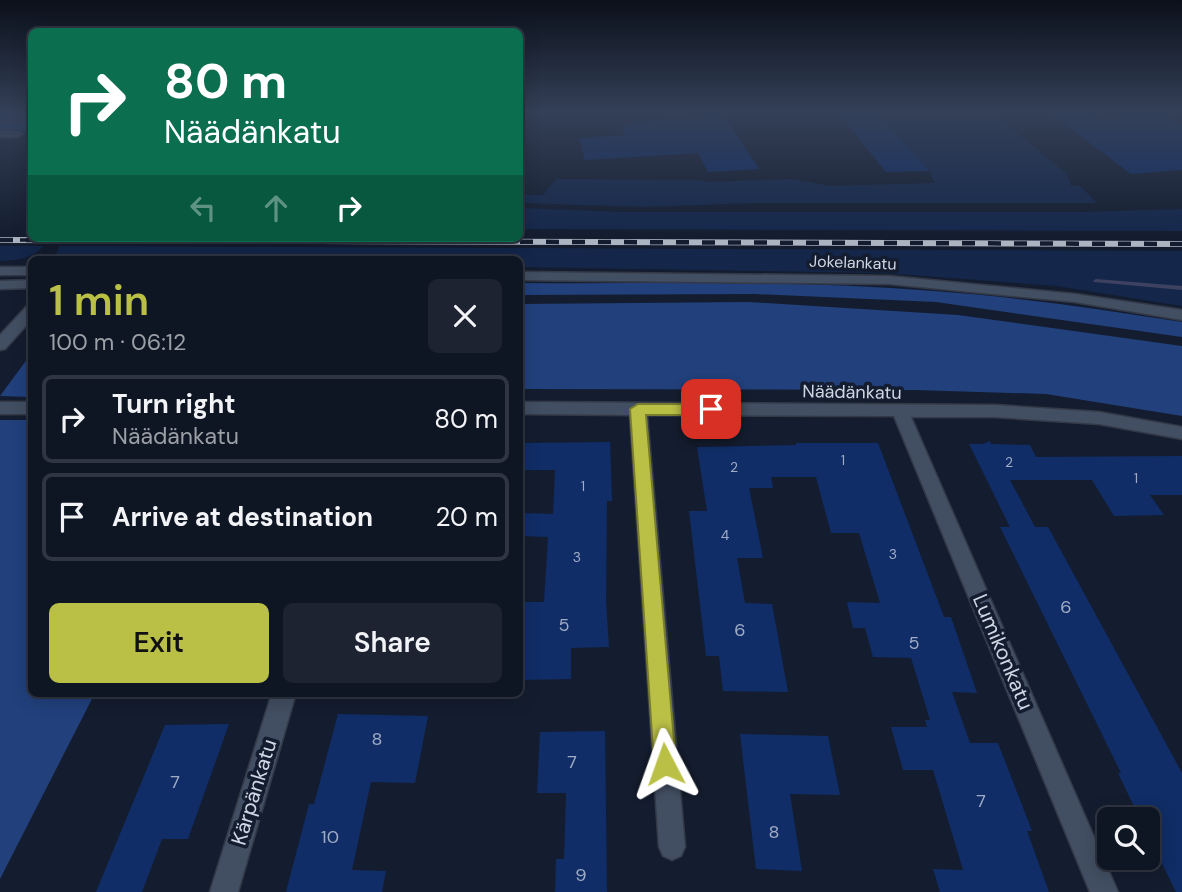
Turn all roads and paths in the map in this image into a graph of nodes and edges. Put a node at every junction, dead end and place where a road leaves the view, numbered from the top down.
1 (0, 271) edge
2 (28, 271) edge
3 (523, 276) edge
4 (28, 284) edge
5 (0, 285) edge
6 (28, 314) edge
7 (1182, 315) edge
8 (0, 345) edge
9 (0, 408) edge
10 (28, 408) edge
11 (523, 408) edge
12 (638, 409) junction
13 (901, 412) junction
14 (1182, 433) edge
15 (283, 697) edge
16 (672, 847) dead end
17 (224, 892) edge
18 (1104, 892) edge

1 - 2 street
3 - 7 street, Jokelankatu
4 - 5 street
6 - 8 street
9 - 10 street
11 - 12 street, Näädänkatu
12 - 13 street, Näädänkatu
12 - 16 street
13 - 14 street, Näädänkatu
13 - 18 street, Lumikonkatu
15 - 17 street, Kärpänkatu

